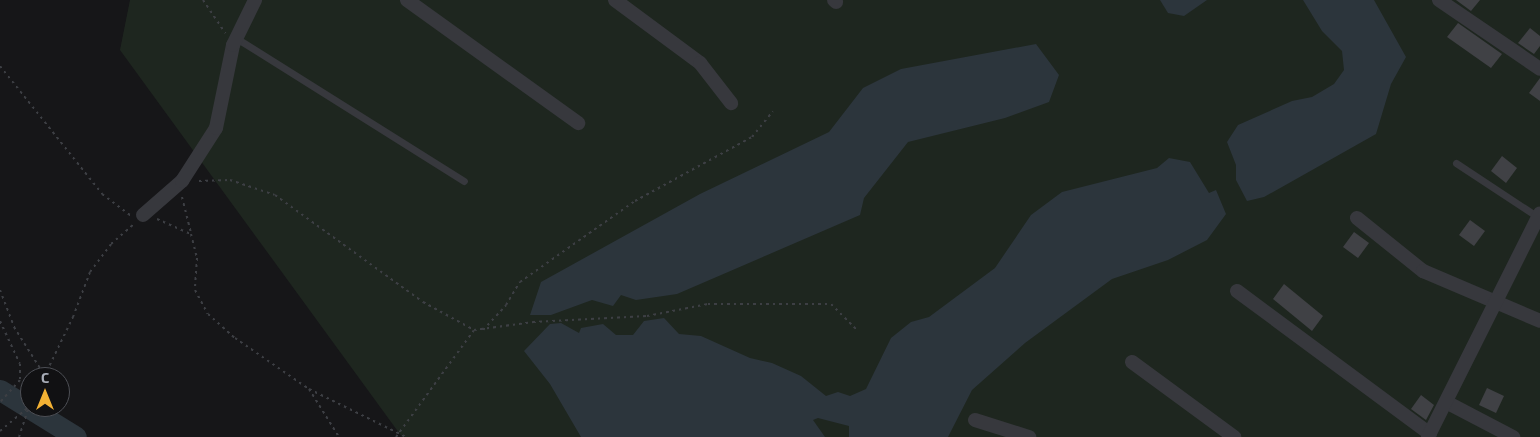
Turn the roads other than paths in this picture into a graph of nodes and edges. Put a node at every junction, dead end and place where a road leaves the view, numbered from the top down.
1 (255, 0) edge
2 (407, 0) edge
3 (615, 0) edge
4 (1439, 0) edge
5 (235, 42) junction
6 (1540, 68) edge
7 (731, 103) dead end
8 (578, 123) dead end
9 (1456, 163) dead end
10 (464, 181) dead end
11 (1539, 215) edge
12 (143, 216) road end
13 (1357, 218) dead end
14 (1237, 291) dead end
15 (1496, 303) junction
16 (1540, 320) edge
17 (1132, 362) dead end
18 (1446, 402) junction
19 (975, 420) dead end
20 (1429, 435) edge
21 (1029, 437) edge
22 (1234, 437) edge
23 (1513, 437) edge

1 - 5 street
2 - 8 street
3 - 7 street
4 - 6 street
5 - 10 lane
5 - 12 street
9 - 11 lane
11 - 15 street
13 - 15 street
14 - 20 street
15 - 16 street
15 - 18 street
17 - 22 street
18 - 20 street
18 - 23 street
19 - 21 street

